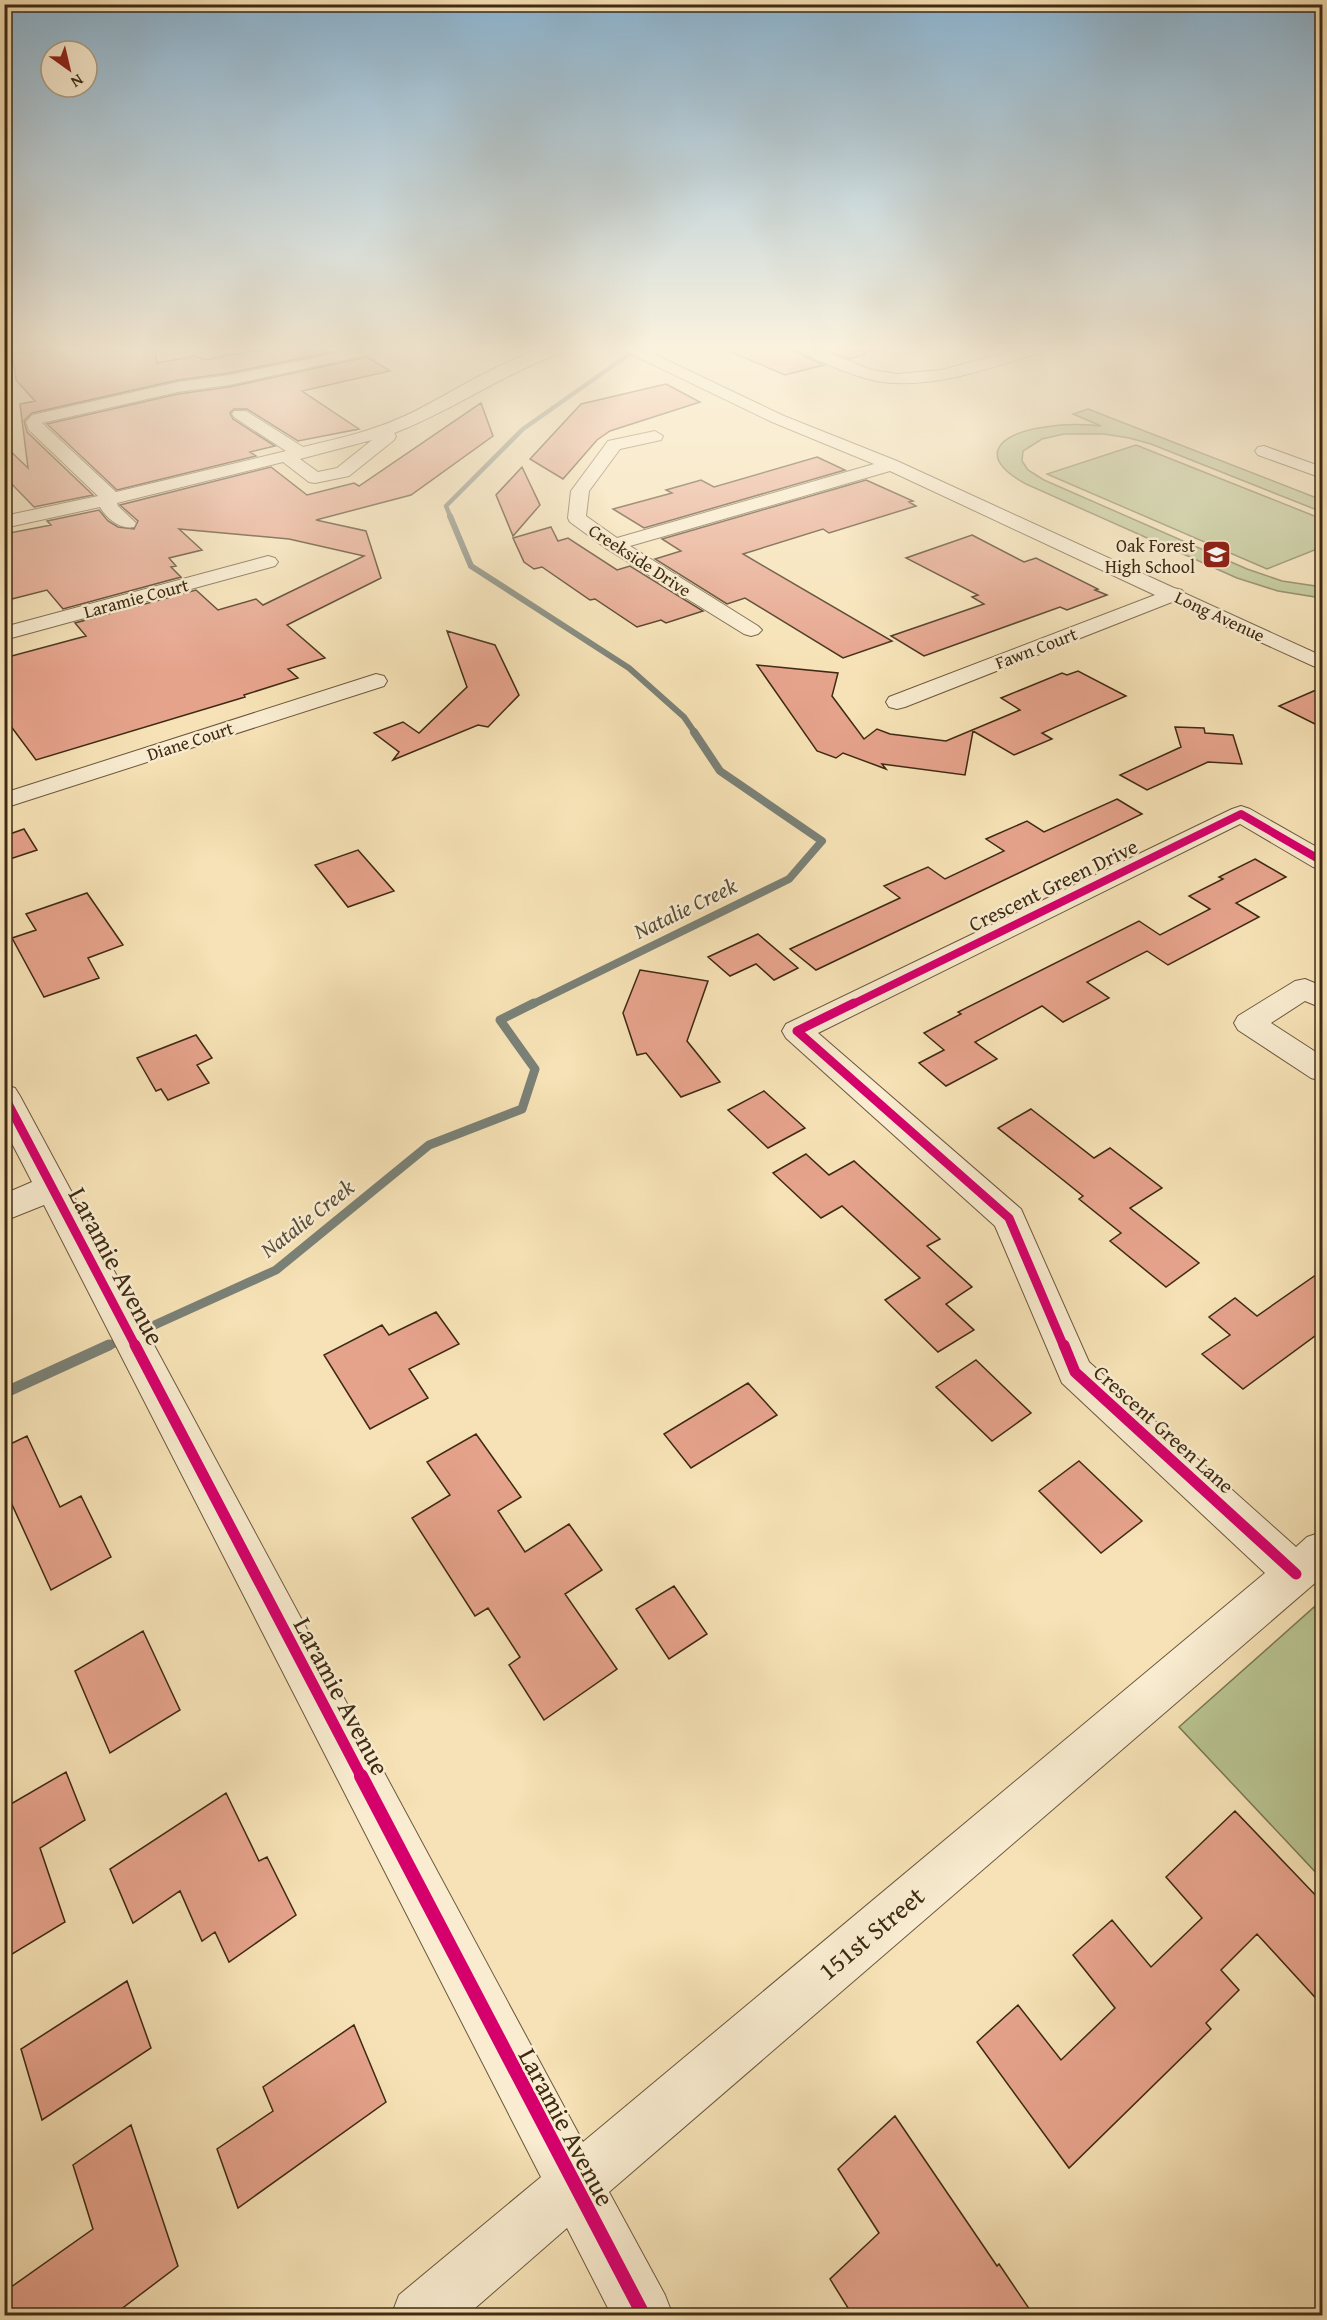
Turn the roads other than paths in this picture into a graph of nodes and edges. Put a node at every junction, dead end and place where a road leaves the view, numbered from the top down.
1 (66, 454) edge
2 (301, 454) edge
3 (365, 454) edge
4 (607, 454) edge
5 (865, 454) edge
6 (1270, 454) edge
7 (295, 456) junction
8 (891, 465) junction
9 (1322, 474) edge
10 (106, 500) junction
11 (4, 522) edge
12 (127, 523) dead end
13 (614, 545) junction
14 (268, 562) dead end
15 (1175, 594) junction
16 (751, 630) dead end
17 (4, 634) edge
18 (1320, 661) edge
19 (376, 681) dead end
20 (897, 702) dead end
21 (4, 801) edge
22 (1323, 861) edge
23 (1323, 999) edge
24 (797, 1031) joint
25 (1323, 1070) edge
26 (4, 1096) edge
27 (52, 1188) junction
28 (4, 1208) edge
29 (1309, 1562) edge
30 (574, 2185) junction
31 (420, 2316) edge
32 (644, 2316) edge

1 - 10 street
2 - 7 street
3 - 7 street
4 - 13 street, Creekside Drive
5 - 8 street, Long Avenue
6 - 9 street
7 - 10 street
8 - 13 street
8 - 15 street, Long Avenue
10 - 11 street
10 - 12 street
13 - 16 street, Creekside Drive
14 - 17 street, Laramie Court
15 - 18 street, Long Avenue
15 - 20 street, Fawn Court
19 - 21 street, Diane Court
22 - 24 street, Crescent Green Drive
23 - 25 street
24 - 29 street, Crescent Green Lane
26 - 27 street, Laramie Avenue
27 - 28 street
27 - 30 street, Laramie Avenue
29 - 30 street, 151st Street
30 - 31 street, 151st Street
30 - 32 street, Laramie Avenue

